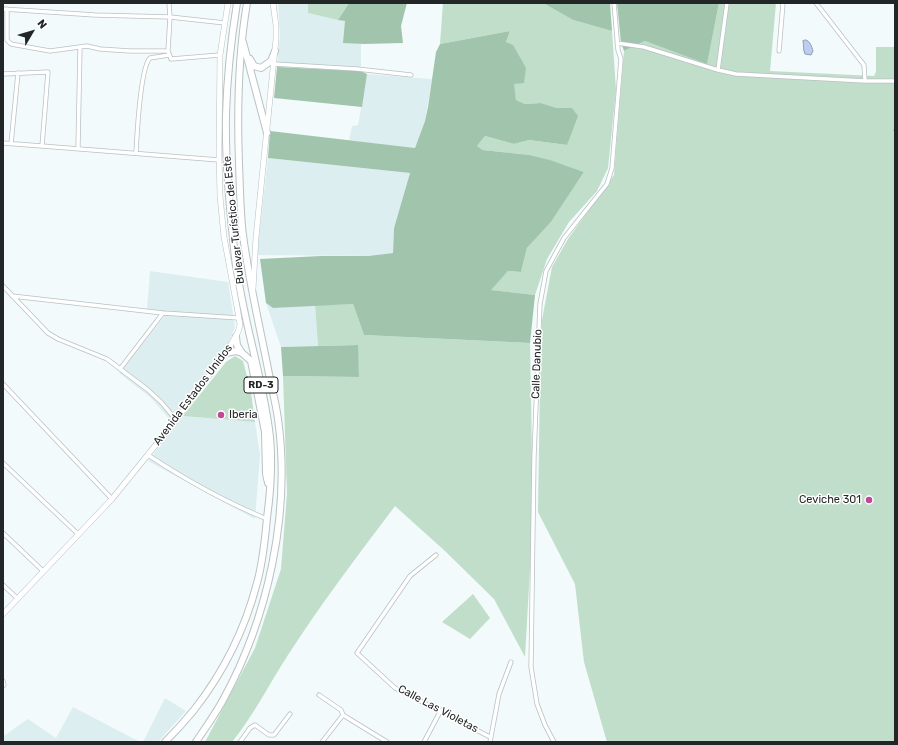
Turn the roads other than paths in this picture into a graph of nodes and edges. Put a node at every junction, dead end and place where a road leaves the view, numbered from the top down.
1 (169, 3) edge
2 (228, 3) edge
3 (237, 3) edge
4 (247, 3) edge
5 (273, 3) edge
6 (614, 3) edge
7 (727, 3) edge
8 (783, 3) edge
9 (816, 3) edge
10 (5, 9) edge
11 (170, 17) junction
12 (225, 23) junction
13 (241, 37) junction
14 (617, 44) junction
15 (80, 46) junction
16 (275, 51) junction
17 (779, 51) dead end
18 (168, 53) junction
19 (246, 54) junction
20 (220, 55) junction
21 (274, 64) junction
22 (718, 70) junction
23 (18, 73) junction
24 (3, 74) edge
25 (411, 75) dead end
26 (865, 81) junction
27 (895, 81) edge
28 (267, 133) junction
29 (3, 143) edge
30 (11, 144) junction
31 (42, 146) junction
32 (78, 148) junction
33 (136, 153) junction
34 (219, 160) junction
35 (3, 286) edge
36 (253, 294) junction
37 (12, 296) junction
38 (163, 314) junction
39 (239, 318) junction
40 (236, 337) junction
41 (226, 353) junction
42 (242, 353) junction
43 (120, 370) junction
44 (3, 384) edge
45 (176, 420) junction
46 (148, 455) junction
47 (3, 463) edge
48 (270, 492) junction
49 (112, 499) junction
50 (267, 519) junction
51 (3, 533) edge
52 (78, 534) junction
53 (436, 555) dead end
54 (43, 571) junction
55 (3, 585) edge
56 (17, 598) junction
57 (3, 614) edge
58 (511, 662) dead end
59 (3, 681) edge
60 (3, 686) edge
61 (319, 695) dead end
62 (441, 710) junction
63 (290, 714) dead end
64 (343, 715) junction
65 (490, 737) junction
66 (165, 742) edge
67 (196, 742) edge
68 (240, 742) edge
69 (322, 742) edge
70 (387, 742) edge
71 (424, 742) edge
72 (490, 742) edge
73 (554, 742) edge

1 - 11 street
2 - 12 street, Avenida Estados Unidos
3 - 48 highway, Bulevar Turístico del Este / RD-3
4 - 13 highway, Bulevar Turístico del Este / RD-3
5 - 16 street
6 - 14 street, Calle Danubio
7 - 22 street
8 - 17 street
9 - 26 street
10 - 11 street
10 - 15 street
11 - 12 street
11 - 18 street
12 - 20 street, Avenida Estados Unidos
13 - 19 highway
13 - 36 highway, Bulevar Turístico del Este / RD-3
14 - 22 street
14 - 73 street, Calle Danubio
15 - 18 street
15 - 32 street
16 - 19 highway
16 - 21 street
18 - 20 street
18 - 33 street
19 - 28 highway
20 - 34 street, Avenida Estados Unidos
21 - 25 street
21 - 28 street
22 - 26 street
23 - 24 street
23 - 30 street
23 - 31 street
26 - 27 street
28 - 36 street
29 - 30 street
30 - 31 street
31 - 32 street
32 - 33 street
33 - 34 street
34 - 39 street, Avenida Estados Unidos
35 - 37 street
36 - 67 highway, Bulevar Turístico del Este / RD-3
37 - 38 street
37 - 43 street
38 - 39 street
38 - 43 street
39 - 40 street, Avenida Estados Unidos
40 - 41 street, Avenida Estados Unidos
40 - 42 highway
41 - 42 highway
41 - 45 street, Avenida Estados Unidos
42 - 48 highway
43 - 45 street
44 - 49 street
45 - 46 street, Avenida Estados Unidos
46 - 49 street, Avenida Estados Unidos
46 - 50 street
47 - 52 street
48 - 50 highway, Bulevar Turístico del Este / RD-3
49 - 52 street, Avenida Estados Unidos
50 - 66 highway, Bulevar Turístico del Este / RD-3
51 - 54 street
52 - 54 street, Avenida Estados Unidos
53 - 62 street, Calle Las Violetas
54 - 56 street, Avenida Estados Unidos
55 - 56 street
56 - 57 street, Avenida Estados Unidos
58 - 65 street
59 - 60 street
61 - 64 street
62 - 65 street, Calle Las Violetas
62 - 71 street
63 - 68 street
64 - 69 street
64 - 70 street
65 - 72 street

